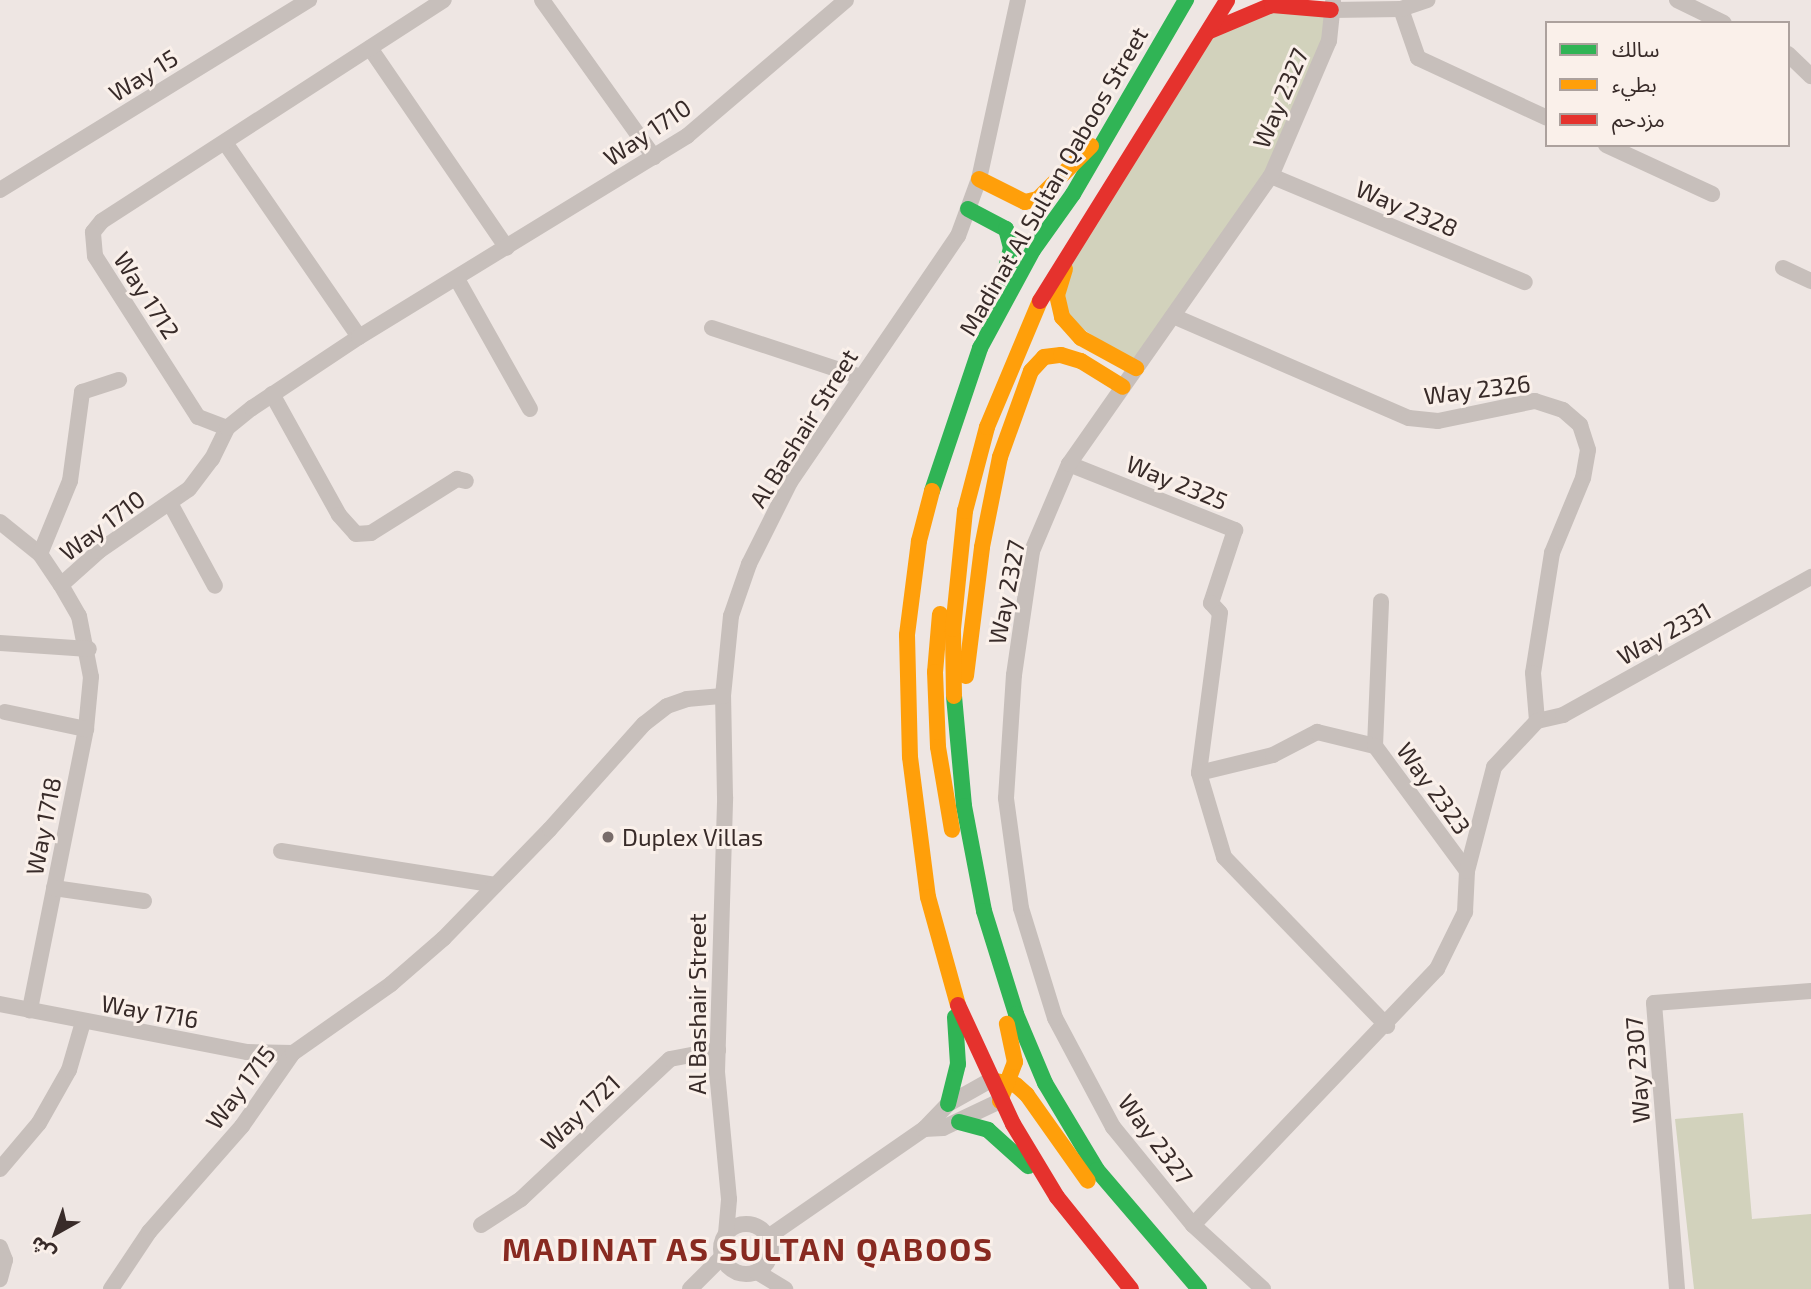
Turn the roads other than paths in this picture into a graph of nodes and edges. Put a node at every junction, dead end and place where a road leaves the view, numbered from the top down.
1 (309, 0) edge
2 (444, 0) edge
3 (542, 0) edge
4 (846, 0) edge
5 (1018, 0) edge
6 (1186, 0) edge
7 (1227, 0) edge
8 (1294, 0) edge
9 (1427, 0) edge
10 (1677, 0) edge
11 (1332, 5) edge
12 (1401, 9) junction
13 (1311, 10) junction
14 (1720, 21) edge
15 (1210, 31) junction
16 (370, 48) junction
17 (1790, 56) edge
18 (1811, 76) edge
19 (1545, 117) edge
20 (1117, 118) junction
21 (226, 144) junction
22 (1610, 147) edge
23 (654, 157) junction
24 (1271, 176) junction
25 (979, 179) junction
26 (0, 190) edge
27 (1712, 194) dead end
28 (968, 209) junction
29 (1080, 232) junction
30 (507, 248) junction
31 (1783, 268) dead end
32 (457, 279) junction
33 (1811, 281) edge
34 (1525, 282) dead end
35 (1173, 316) junction
36 (990, 327) junction
37 (712, 328) dead end
38 (359, 337) junction
39 (1136, 368) junction
40 (861, 377) junction
41 (119, 380) dead end
42 (1123, 387) junction
43 (272, 394) junction
44 (530, 409) dead end
45 (987, 427) junction
46 (227, 428) junction
47 (1069, 464) junction
48 (466, 481) dead end
49 (170, 503) junction
50 (0, 522) edge
51 (40, 554) junction
52 (1811, 577) edge
53 (61, 585) junction
54 (215, 586) dead end
55 (1381, 601) dead end
56 (0, 643) edge
57 (89, 649) junction
58 (723, 696) junction
59 (5, 712) dead end
60 (1537, 721) junction
61 (86, 729) junction
62 (957, 741) junction
63 (1375, 746) junction
64 (1199, 772) junction
65 (281, 851) dead end
66 (1466, 871) junction
67 (495, 885) junction
68 (54, 888) junction
69 (144, 901) dead end
70 (951, 990) junction
71 (1811, 991) edge
72 (0, 1004) edge
73 (30, 1010) junction
74 (83, 1022) junction
75 (1387, 1026) junction
76 (718, 1050) junction
77 (293, 1053) junction
78 (989, 1081) junction
79 (1010, 1082) junction
80 (1000, 1101) junction
81 (948, 1104) junction
82 (959, 1122) junction
83 (924, 1129) junction
84 (0, 1169) edge
85 (1057, 1197) junction
86 (729, 1199) junction
87 (752, 1224) junction
88 (481, 1225) dead end
89 (1193, 1225) junction
90 (726, 1234) junction
91 (768, 1237) junction
92 (0, 1247) edge
93 (727, 1263) junction
94 (763, 1266) junction
95 (0, 1279) edge
96 (696, 1284) edge
97 (781, 1285) edge
98 (111, 1289) edge
99 (1131, 1289) edge
100 (1182, 1289) edge
101 (1199, 1289) edge
102 (1263, 1289) edge
103 (1677, 1289) edge

1 - 26 street, Way 15
2 - 16 street, Way 1712
3 - 23 street
4 - 23 street, Way 1710
5 - 25 street, Al Bashair Street
6 - 20 main road, Madinat Al Sultan Qaboos Street
7 - 15 main road, Madinat Al Sultan Qaboos Street
8 - 13 main road
9 - 12 street
10 - 14 street
11 - 12 street
11 - 13 main road
11 - 24 street, Way 2327
12 - 19 street
13 - 15 main road
15 - 29 main road, Madinat Al Sultan Qaboos Street
16 - 21 street, Way 1712
16 - 30 street
17 - 18 street
20 - 25 main road
20 - 36 main road, Madinat Al Sultan Qaboos Street
21 - 38 street
21 - 46 street, Way 1712
22 - 27 street
23 - 30 street, Way 1710
24 - 34 street, Way 2328
24 - 35 street, Way 2327
25 - 28 street, Al Bashair Street
28 - 36 main road
28 - 40 street, Al Bashair Street
29 - 39 main road
29 - 45 main road, Madinat Al Sultan Qaboos Street
30 - 32 street, Way 1710
31 - 33 street
32 - 38 street, Way 1710
32 - 44 street
35 - 39 street, Way 2327
35 - 60 street, Way 2326
36 - 70 main road, Madinat Al Sultan Qaboos Street
37 - 40 street
38 - 43 street, Way 1710
39 - 42 street, Way 2327
40 - 58 street, Al Bashair Street
41 - 51 street
42 - 47 street, Way 2327
42 - 62 main road
43 - 46 street, Way 1710
43 - 48 street
45 - 62 main road, Madinat Al Sultan Qaboos Street
45 - 79 main road
46 - 49 street, Way 1710
47 - 64 street, Way 2325
47 - 89 street, Way 2327
49 - 53 street, Way 1710
49 - 54 street, Way 1710
50 - 51 street, Way 1718
51 - 53 street, Way 1718
52 - 60 street, Way 2331
53 - 57 street, Way 1718
55 - 63 street
56 - 57 street
57 - 61 street, Way 1718
58 - 67 street, Way 1715
58 - 76 street, Al Bashair Street
59 - 61 street
60 - 66 street, Way 2323
61 - 68 street, Way 1718
62 - 101 main road, Madinat Al Sultan Qaboos Street
63 - 64 street, Way 2323
63 - 66 street, Way 2323
64 - 75 street
65 - 67 street
66 - 75 street, Way 2323
67 - 77 street, Way 1715
68 - 69 street
68 - 73 street, Way 1718
70 - 78 main road, Madinat Al Sultan Qaboos Street
70 - 81 main road
71 - 103 street, Way 2307
72 - 73 street, Way 1716
73 - 74 street, Way 1716
74 - 77 street, Way 1716
74 - 84 street
75 - 89 street, Way 2323
76 - 86 street, Al Bashair Street
76 - 88 street, Way 1721
77 - 98 street, Way 1715
78 - 79 main road
78 - 80 main road, Madinat Al Sultan Qaboos Street
78 - 81 street
79 - 80 main road
79 - 100 main road
80 - 82 street
80 - 85 main road, Madinat Al Sultan Qaboos Street
81 - 83 street
82 - 83 street
82 - 85 main road
83 - 91 street
85 - 99 main road, Madinat Al Sultan Qaboos Street
86 - 87 street
86 - 90 street, Al Bashair Street
87 - 90 street
87 - 91 street
89 - 102 street, Way 2327
90 - 93 street
91 - 94 street
92 - 95 street
93 - 94 street
93 - 96 street
94 - 97 street

